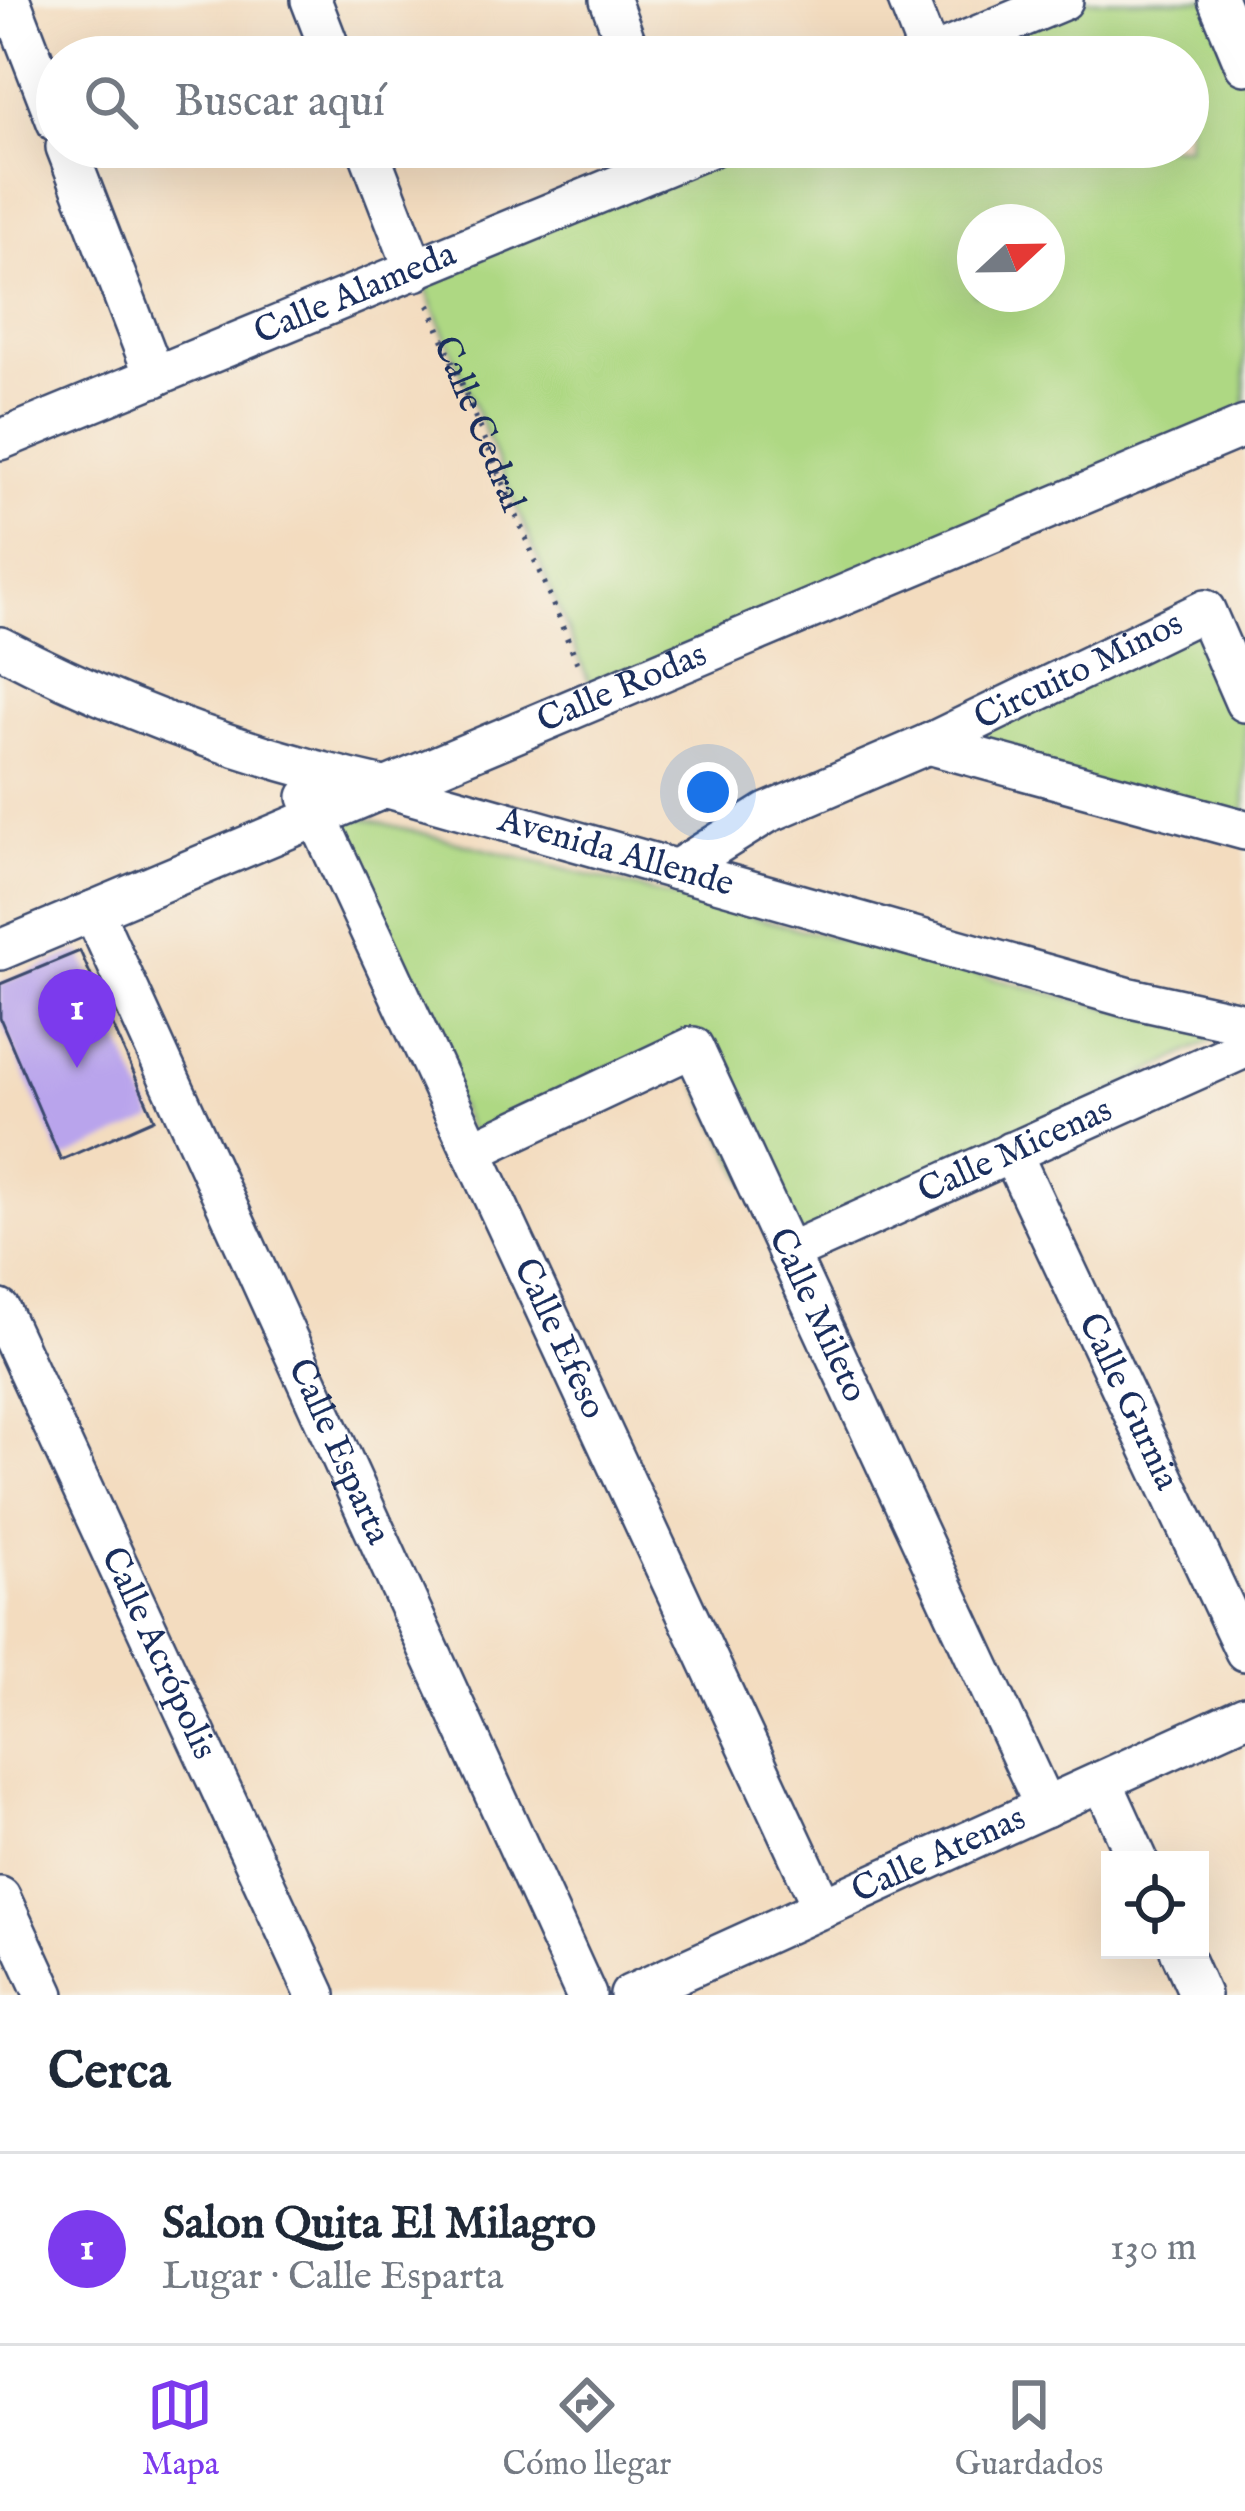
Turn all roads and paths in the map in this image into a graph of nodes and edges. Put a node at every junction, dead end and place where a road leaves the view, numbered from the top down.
1 (10, 0) edge
2 (311, 0) edge
3 (610, 0) edge
4 (908, 0) edge
5 (1063, 0) edge
6 (1218, 0) edge
7 (325, 36) edge
8 (624, 36) edge
9 (921, 36) edge
10 (976, 36) edge
11 (1245, 64) edge
12 (36, 67) edge
13 (75, 168) edge
14 (376, 168) edge
15 (641, 168) edge
16 (415, 271) junction
17 (155, 377) junction
18 (1245, 426) edge
19 (0, 440) edge
20 (0, 647) edge
21 (593, 700) junction
22 (1245, 702) edge
23 (928, 745) junction
24 (294, 767) junction
25 (388, 788) junction
26 (317, 818) junction
27 (1245, 830) edge
28 (676, 869) junction
29 (93, 911) junction
30 (0, 950) edge
31 (1242, 1034) edge
32 (472, 1151) junction
33 (1012, 1152) junction
34 (788, 1252) junction
35 (0, 1310) edge
36 (1245, 1651) edge
37 (1245, 1716) edge
38 (1102, 1781) junction
39 (1045, 1807) junction
40 (1134, 1851) edge
41 (0, 1897) edge
42 (823, 1908) junction
43 (1184, 1959) edge
44 (45, 1995) edge
45 (316, 1995) edge
46 (586, 1995) edge
47 (630, 1995) edge
48 (1200, 1995) edge

1 - 12 street
2 - 7 street
3 - 8 street
4 - 9 street
5 - 10 street
6 - 11 street
13 - 17 street
14 - 16 street
15 - 16 street, Calle Alameda
16 - 17 street, Calle Alameda
16 - 21 path, Calle Cedral
17 - 19 street, Calle Alameda
18 - 21 street, Calle Rodas
20 - 24 street, Avenida Allende
21 - 25 street, Calle Rodas
22 - 23 street, Circuito Minos
23 - 27 street, Circuito Minos
23 - 28 street, Circuito Minos
24 - 25 street, Avenida Allende
24 - 26 street, Calle Efeso
25 - 26 street, Calle Rodas
25 - 28 street, Avenida Allende
26 - 29 street, Calle Rodas
26 - 32 street, Calle Efeso
28 - 31 street, Avenida Allende
29 - 30 street, Calle Rodas
29 - 46 street, Calle Esparta
31 - 33 street, Calle Micenas
32 - 34 street, Calle Mileto
32 - 42 street, Calle Efeso
33 - 34 street, Calle Micenas
33 - 36 street, Calle Gurnia
34 - 39 street, Calle Mileto
35 - 45 street, Calle Acrópolis
37 - 38 street, Calle Atenas
38 - 39 street, Calle Atenas
38 - 40 street
39 - 42 street, Calle Atenas
41 - 44 street
42 - 47 street, Calle Atenas
43 - 48 street

